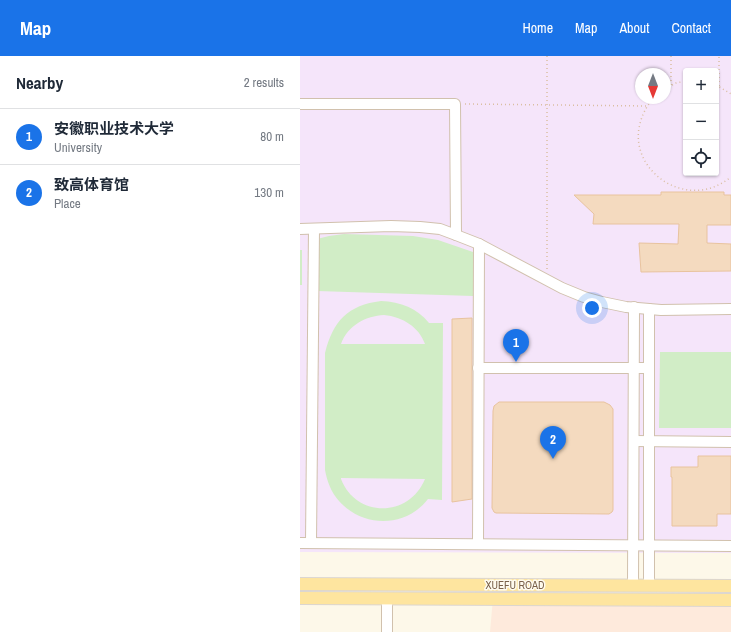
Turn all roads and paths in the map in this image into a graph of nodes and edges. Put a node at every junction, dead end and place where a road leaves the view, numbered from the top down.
1 (547, 56) edge
2 (671, 56) edge
3 (719, 56) edge
4 (671, 68) edge
5 (719, 68) edge
6 (683, 82) edge
7 (671, 85) edge
8 (719, 86) edge
9 (731, 94) edge
10 (300, 104) edge
11 (455, 104) junction
12 (547, 105) junction
13 (647, 106) joint
14 (731, 177) edge
15 (300, 229) edge
16 (314, 229) junction
17 (456, 235) junction
18 (479, 244) junction
19 (547, 280) junction
20 (634, 307) junction
21 (649, 309) junction
22 (731, 309) edge
23 (478, 368) junction
24 (634, 368) junction
25 (649, 368) junction
26 (634, 441) junction
27 (649, 441) junction
28 (731, 442) edge
29 (311, 542) dead end
30 (300, 543) edge
31 (478, 544) junction
32 (633, 545) junction
33 (649, 545) junction
34 (731, 546) edge
35 (300, 584) edge
36 (633, 586) junction
37 (650, 586) junction
38 (731, 586) edge
39 (300, 598) edge
40 (387, 598) junction
41 (731, 600) edge
42 (387, 632) edge

1 - 12 path
2 - 4 path
3 - 5 path
6 - 7 path
8 - 9 path
10 - 11 street
11 - 12 path
11 - 17 street
12 - 13 path
12 - 19 path
13 - 14 path
15 - 16 street
16 - 17 street
16 - 29 street
17 - 18 street
18 - 19 street
18 - 23 street
19 - 20 street
20 - 21 street
20 - 24 street
21 - 22 street
21 - 25 street
23 - 24 street
23 - 31 street
24 - 25 street
24 - 26 street
25 - 27 street
26 - 27 street
26 - 32 street
27 - 28 street
27 - 33 street
30 - 31 street
31 - 32 street
32 - 33 street
32 - 36 street
33 - 34 street
33 - 37 street
35 - 36 main road, XUEFU ROAD
36 - 37 main road, XUEFU ROAD
37 - 38 main road, XUEFU ROAD
39 - 40 main road, XUEFU ROAD
40 - 41 main road, XUEFU ROAD
40 - 42 street

